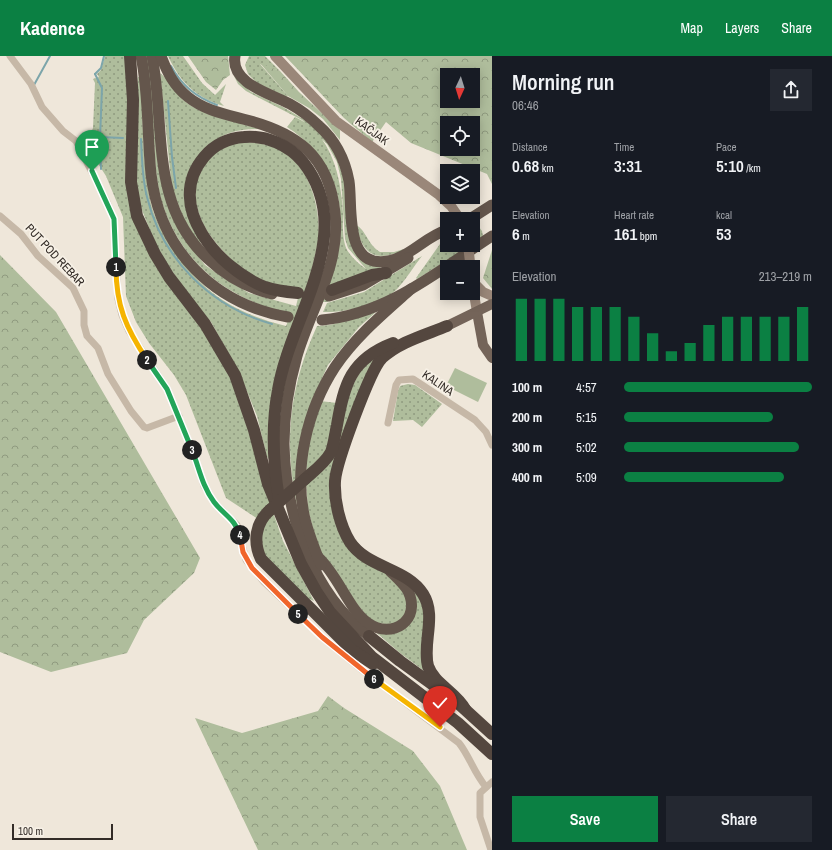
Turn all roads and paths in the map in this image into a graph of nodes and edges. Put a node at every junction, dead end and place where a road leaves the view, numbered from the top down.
1 (10, 56) edge
2 (130, 56) edge
3 (141, 56) edge
4 (152, 56) edge
5 (161, 56) edge
6 (235, 56) edge
7 (243, 56) edge
8 (274, 56) edge
9 (243, 77) junction
10 (492, 205) edge
11 (454, 212) edge
12 (480, 213) edge
13 (0, 216) edge
14 (440, 233) edge
15 (440, 236) edge
16 (492, 236) edge
17 (386, 273) joint
18 (411, 289) junction
19 (480, 289) edge
20 (331, 293) dead end
21 (297, 295) joint
22 (492, 296) edge
23 (474, 300) edge
24 (492, 304) edge
25 (476, 312) junction
26 (288, 317) dead end
27 (322, 320) dead end
28 (447, 326) joint
29 (420, 337) junction
30 (492, 358) edge
31 (179, 416) junction
32 (388, 423) dead end
33 (492, 445) edge
34 (290, 537) junction
35 (318, 557) junction
36 (385, 567) junction
37 (369, 636) junction
38 (385, 669) junction
39 (465, 709) junction
40 (492, 734) edge
41 (492, 754) edge
42 (492, 782) edge
43 (486, 787) junction
44 (490, 850) edge

1 - 31 street
2 - 34 highway
3 - 26 highway
4 - 21 highway
5 - 37 highway
6 - 9 highway
7 - 9 highway
8 - 11 main road, KAČJAK
9 - 14 highway
10 - 12 highway
13 - 31 street, PUT POD REBAR
15 - 17 highway
16 - 18 highway
17 - 20 highway
18 - 27 highway
18 - 35 highway
19 - 22 main road
21 - 34 highway
23 - 25 main road
24 - 25 main road
25 - 28 main road
25 - 30 main road
28 - 29 highway
29 - 36 highway
29 - 38 highway, bridge
31 - 43 street
32 - 33 street, KALINA
34 - 38 highway
35 - 36 highway
35 - 37 highway
36 - 39 highway
37 - 39 highway
38 - 41 highway
39 - 40 highway
42 - 43 street
43 - 44 street

